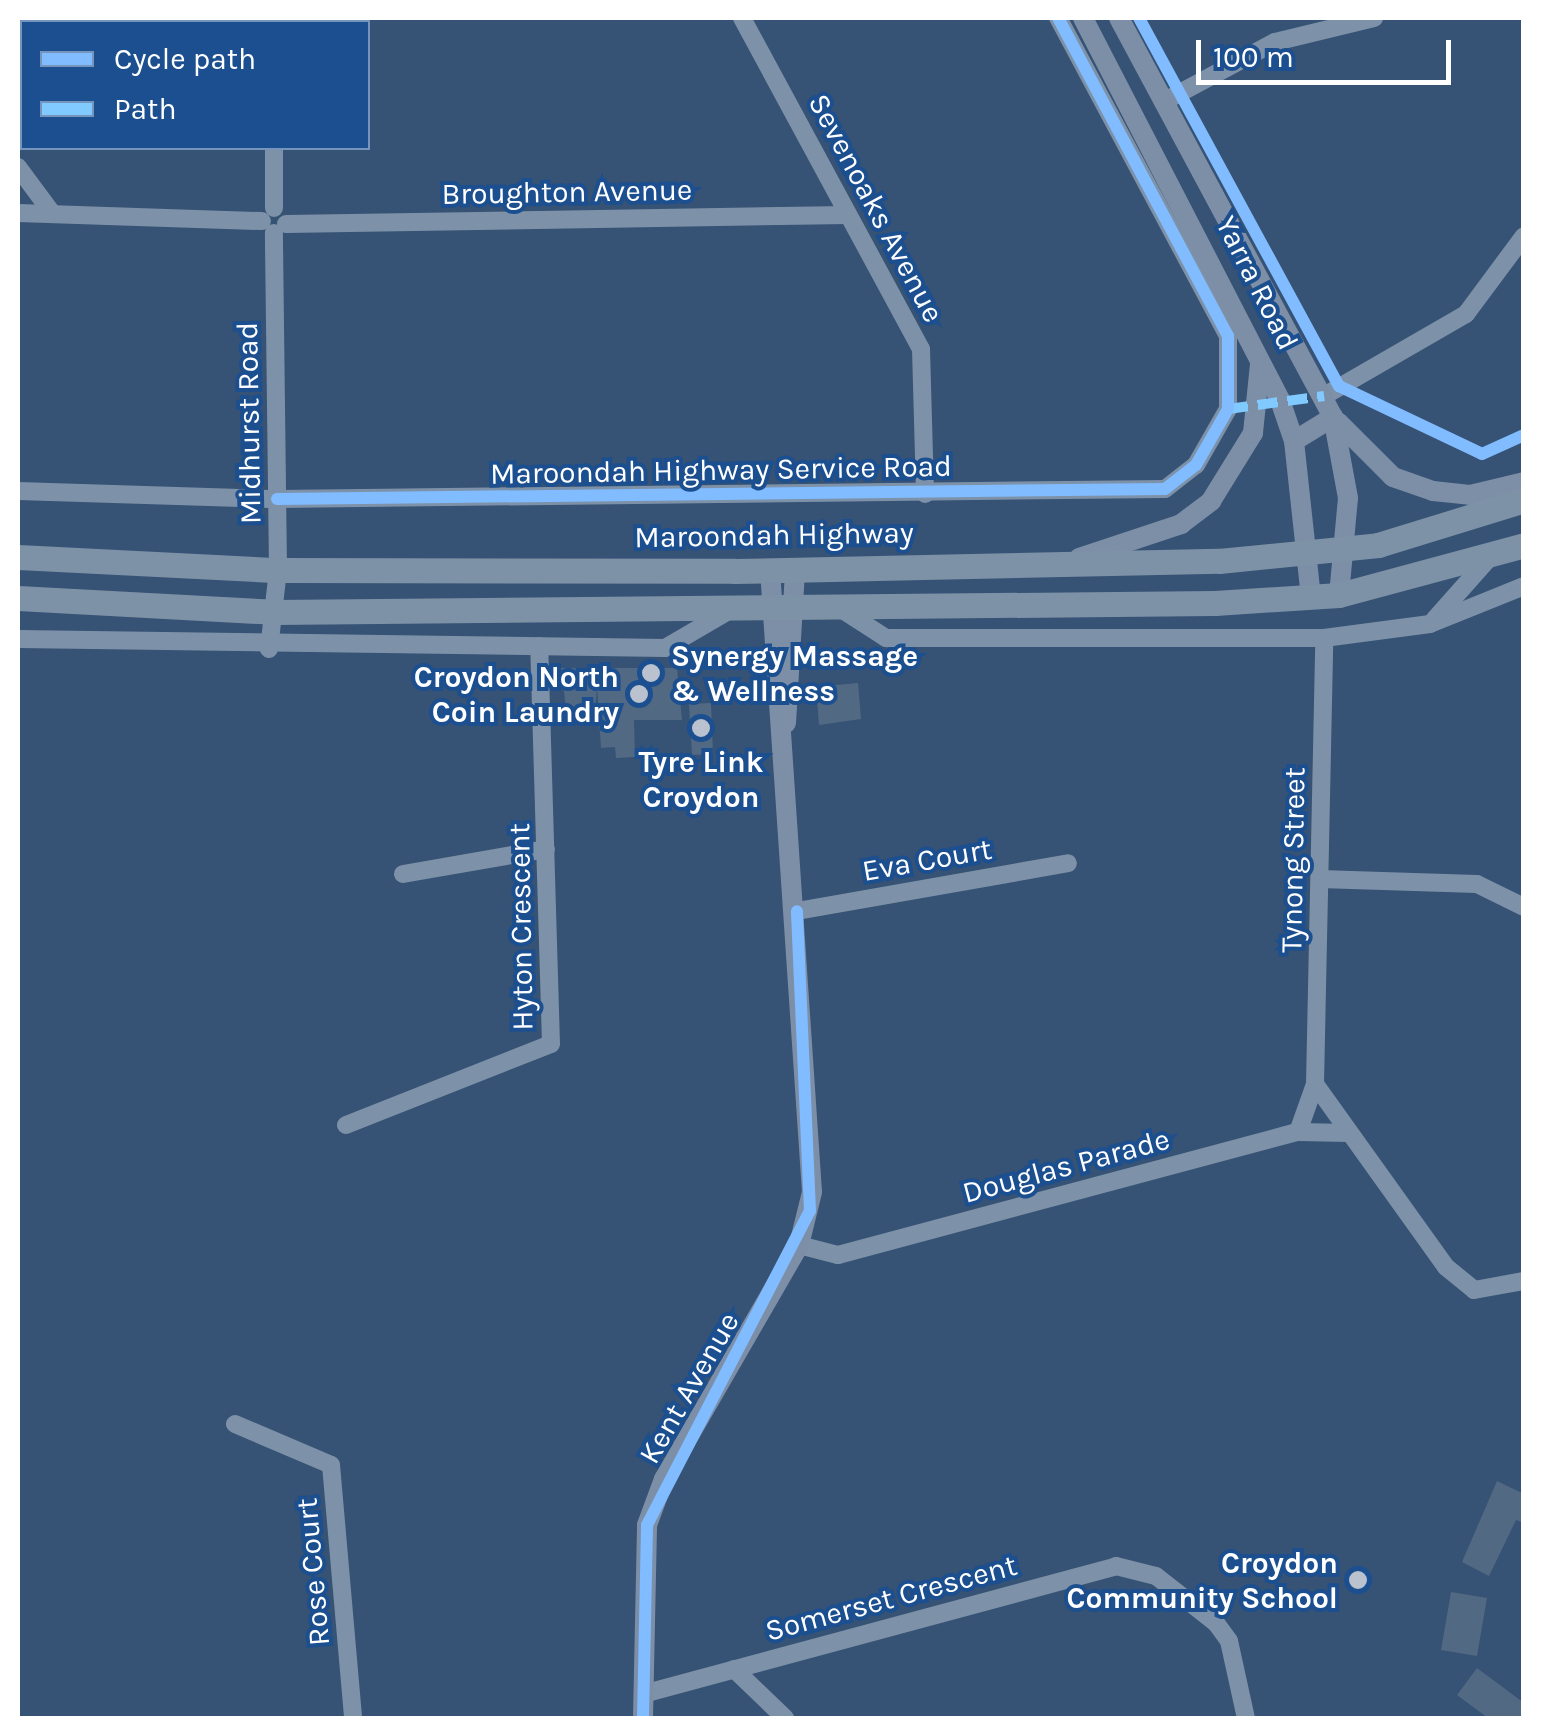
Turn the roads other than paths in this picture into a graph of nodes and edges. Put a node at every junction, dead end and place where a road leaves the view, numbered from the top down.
1 (742, 18) edge
2 (1058, 18) edge
3 (1083, 18) edge
4 (1119, 18) edge
5 (1374, 18) edge
6 (1163, 102) junction
7 (274, 150) edge
8 (18, 167) edge
9 (18, 212) edge
10 (52, 214) junction
11 (1225, 214) junction
12 (848, 216) junction
13 (274, 222) junction
14 (1187, 235) junction
15 (1524, 236) edge
16 (1256, 346) junction
17 (1324, 396) junction
18 (1334, 417) junction
19 (1294, 442) junction
20 (1524, 482) edge
21 (18, 491) edge
22 (924, 494) junction
23 (277, 500) junction
24 (1524, 500) edge
25 (1524, 545) edge
26 (1339, 551) junction
27 (1305, 554) junction
28 (18, 557) edge
29 (1490, 557) junction
30 (1063, 563) junction
31 (278, 570) junction
32 (782, 570) junction
33 (1524, 586) edge
34 (1339, 595) junction
35 (18, 598) edge
36 (1310, 598) junction
37 (840, 608) junction
38 (782, 609) junction
39 (730, 610) junction
40 (274, 612) junction
41 (1430, 624) junction
42 (1324, 638) junction
43 (18, 639) edge
44 (539, 646) junction
45 (269, 649) junction
46 (546, 849) junction
47 (1068, 862) dead end
48 (403, 874) dead end
49 (1320, 879) junction
50 (1524, 907) edge
51 (796, 911) junction
52 (1315, 1084) junction
53 (346, 1126) dead end
54 (1298, 1132) junction
55 (1349, 1133) junction
56 (800, 1244) junction
57 (1524, 1281) edge
58 (235, 1424) dead end
59 (734, 1670) junction
60 (643, 1694) junction
61 (353, 1718) edge
62 (643, 1718) edge
63 (785, 1718) edge
64 (1246, 1718) edge

1 - 12 street, Sevenoaks Avenue
2 - 14 street
3 - 14 main road, Yarra Road
4 - 6 main road, Yarra Road
5 - 6 street
6 - 11 main road, Yarra Road
7 - 13 street, Midhurst Road
8 - 10 street
9 - 10 street, Broughton Avenue
10 - 13 street, Broughton Avenue
11 - 14 main road
11 - 17 main road, Yarra Road
12 - 13 street, Broughton Avenue
12 - 22 street, Sevenoaks Avenue
13 - 23 street, Midhurst Road
14 - 16 main road, Yarra Road
14 - 22 street, Maroondah Highway Service Road
15 - 17 street
16 - 19 main road, Yarra Road
16 - 30 main road
17 - 18 main road, Yarra Road
18 - 19 main road
18 - 20 main road
18 - 26 main road, Yarra Road
19 - 27 main road, Yarra Road
21 - 23 street, Maroondah Highway Service Road
22 - 23 street, Maroondah Highway Service Road
23 - 31 street, Midhurst Road
24 - 26 highway, Maroondah Highway
25 - 29 highway
26 - 27 highway, Maroondah Highway
26 - 34 main road, Yarra Road
27 - 30 highway, Maroondah Highway
27 - 36 main road, Yarra Road
28 - 31 highway, Maroondah Highway
29 - 34 highway
29 - 41 street
30 - 32 highway, Maroondah Highway
31 - 32 highway, Maroondah Highway
31 - 40 street, Midhurst Road
32 - 38 main road, Kent Avenue
33 - 41 street
34 - 36 highway
35 - 40 highway
36 - 37 highway
37 - 38 highway
37 - 42 street
38 - 39 highway
38 - 51 main road, Kent Avenue
39 - 40 highway
39 - 44 street
40 - 45 street, Midhurst Road
41 - 42 street
42 - 49 street, Tynong Street
43 - 45 street
44 - 45 street
44 - 46 street, Hyton Crescent
46 - 48 street
46 - 53 street, Hyton Crescent
47 - 51 street, Eva Court
49 - 50 street
49 - 52 street, Tynong Street
51 - 56 main road, Kent Avenue
52 - 54 street, Tynong Street
52 - 55 street
54 - 55 street, Douglas Parade
54 - 56 street, Douglas Parade
55 - 57 street
56 - 60 main road, Kent Avenue
58 - 61 street, Rose Court
59 - 60 street, Somerset Crescent
59 - 63 street
59 - 64 street, Somerset Crescent
60 - 62 main road, Kent Avenue

